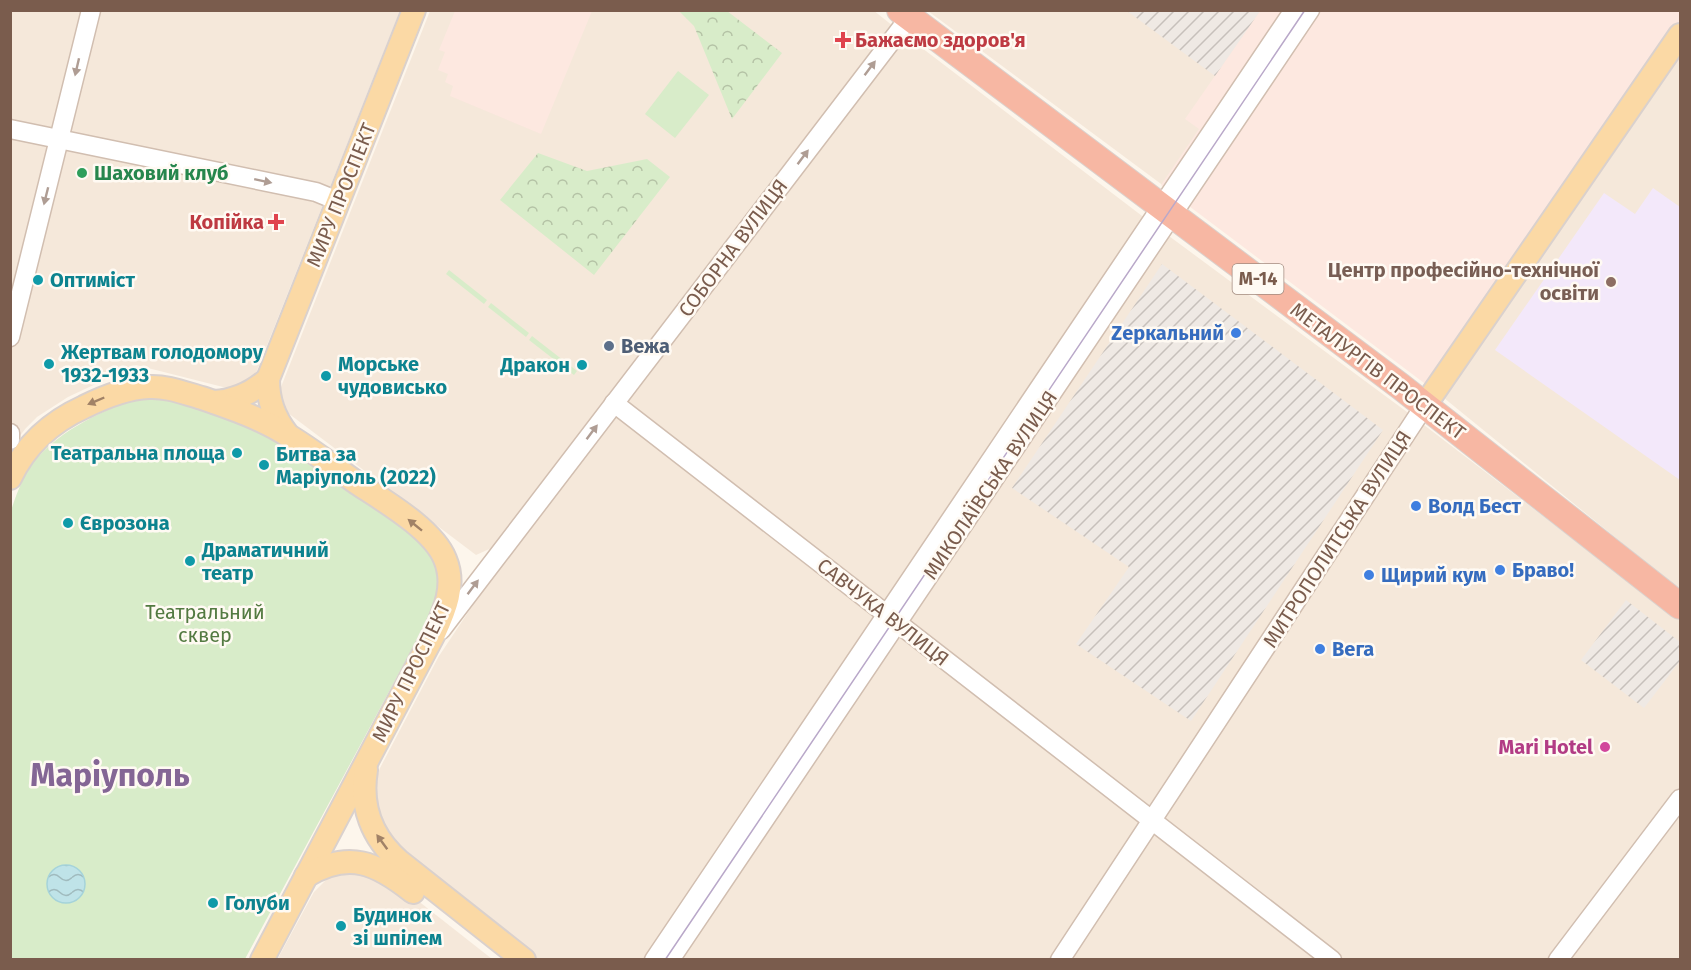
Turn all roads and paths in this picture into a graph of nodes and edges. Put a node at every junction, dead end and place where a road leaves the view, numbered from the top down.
1 (91, 10) edge
2 (414, 10) edge
3 (1294, 10) edge
4 (1310, 10) edge
5 (904, 14) edge
6 (1680, 35) edge
7 (1279, 44) junction
8 (10, 129) edge
9 (60, 139) junction
10 (338, 201) junction
11 (1167, 211) junction
12 (10, 337) edge
13 (268, 379) junction
14 (213, 402) junction
15 (614, 403) junction
16 (1425, 405) junction
17 (10, 433) edge
18 (288, 435) junction
19 (10, 440) edge
20 (10, 478) edge
21 (1680, 606) edge
22 (892, 619) junction
23 (425, 650) junction
24 (370, 754) junction
25 (1680, 799) edge
26 (1152, 820) junction
27 (306, 876) junction
28 (262, 960) edge
29 (499, 960) edge
30 (524, 960) edge
31 (654, 960) edge
32 (670, 960) edge
33 (1060, 960) edge
34 (1332, 960) edge
35 (1558, 960) edge

1 -> 9 street
2 - 10 main road, МИРУ ПРОСПЕКТ
3 - 7 street, МИКОЛАЇВСЬКА ВУЛИЦЯ
4 - 7 street, МИКОЛАЇВСЬКА ВУЛИЦЯ
5 - 11 highway, МЕТАЛУРГІВ ПРОСПЕКТ / М-14
15 -> 5 street, СОБОРНА ВУЛИЦЯ
6 - 16 main road, МИТРОПОЛИТСЬКА ВУЛИЦЯ
7 - 11 street, МИКОЛАЇВСЬКА ВУЛИЦЯ
8 - 9 street
9 -> 10 street
9 -> 12 street
10 - 13 main road, МИРУ ПРОСПЕКТ
11 - 16 highway, МЕТАЛУРГІВ ПРОСПЕКТ / М-14
11 - 22 street, МИКОЛАЇВСЬКА ВУЛИЦЯ
13 - 14 main road, МИРУ ПРОСПЕКТ
13 - 18 main road, МИРУ ПРОСПЕКТ
14 - 18 main road, МИРУ ПРОСПЕКТ
14 -> 20 main road, МИРУ ПРОСПЕКТ
15 - 22 street, САВЧУКА ВУЛИЦЯ
23 -> 15 street, СОБОРНА ВУЛИЦЯ
16 - 21 highway, МЕТАЛУРГІВ ПРОСПЕКТ / М-14
16 - 26 street, МИТРОПОЛИТСЬКА ВУЛИЦЯ
17 - 19 street
23 -> 18 main road, МИРУ ПРОСПЕКТ
22 - 26 street, САВЧУКА ВУЛИЦЯ
22 - 31 street, МИКОЛАЇВСЬКА ВУЛИЦЯ
22 - 32 street, МИКОЛАЇВСЬКА ВУЛИЦЯ
23 - 24 main road, МИРУ ПРОСПЕКТ
24 - 27 main road, МИРУ ПРОСПЕКТ
30 -> 24 main road
25 - 35 street
26 - 33 street, МИТРОПОЛИТСЬКА ВУЛИЦЯ
26 - 34 street, САВЧУКА ВУЛИЦЯ
27 - 28 main road, МИРУ ПРОСПЕКТ
27 - 29 main road

